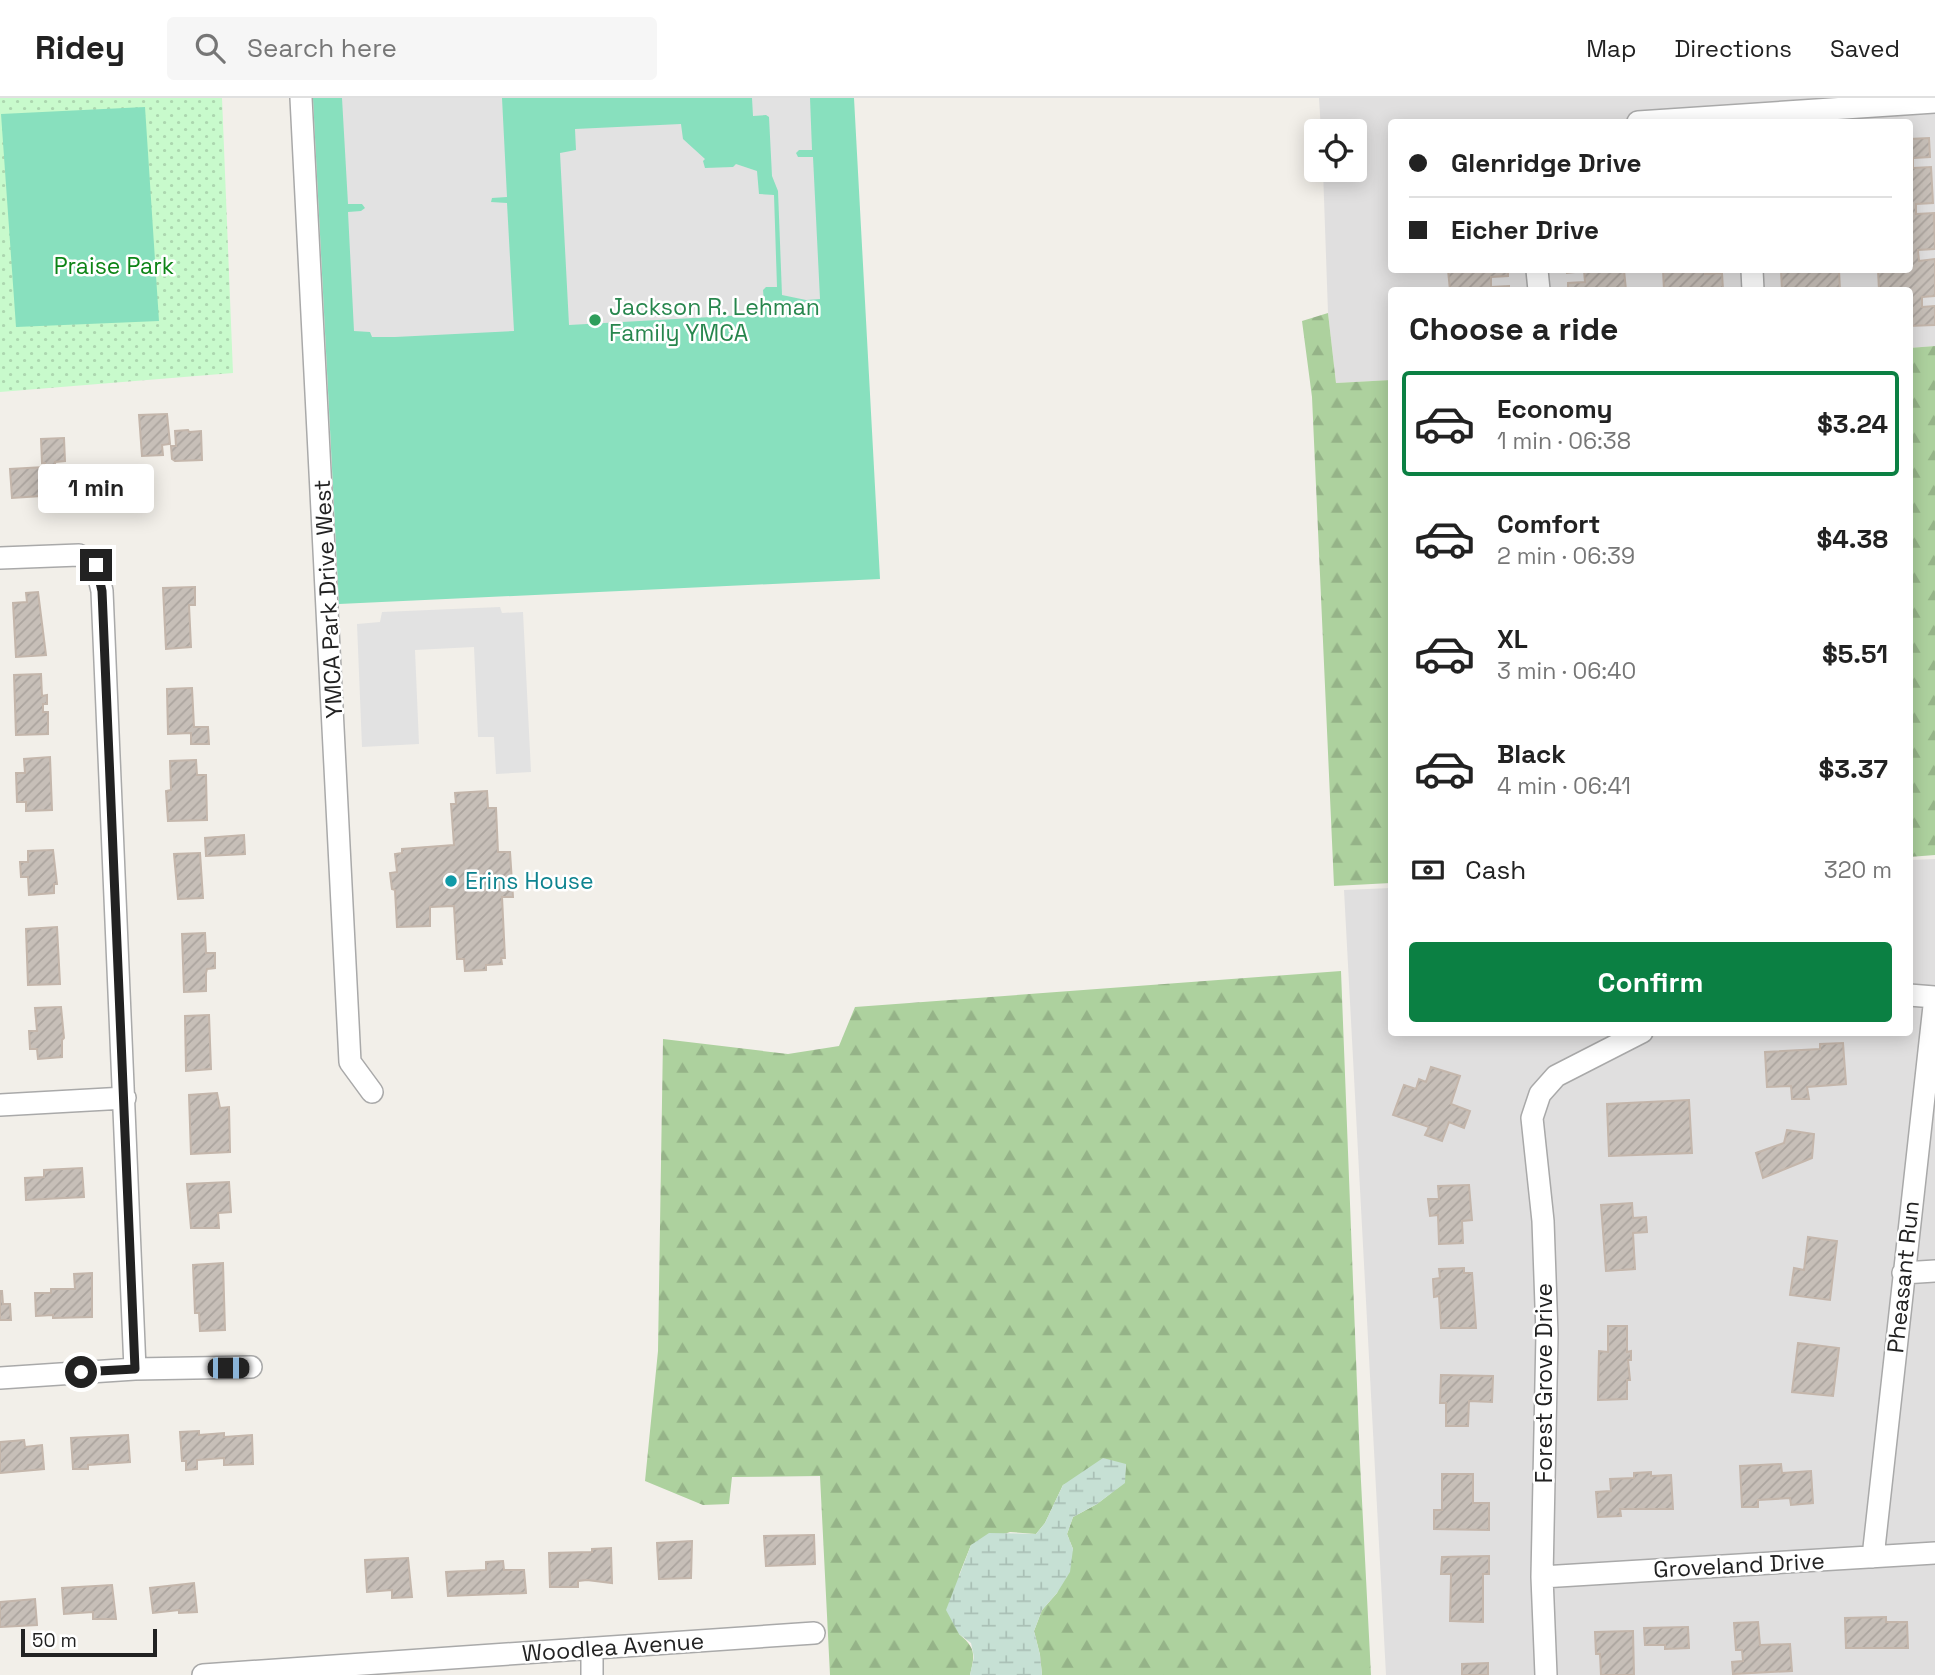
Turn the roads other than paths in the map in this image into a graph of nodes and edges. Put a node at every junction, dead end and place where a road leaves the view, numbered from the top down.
1 (301, 98) edge
2 (1935, 103) edge
3 (1743, 119) edge
4 (0, 558) edge
5 (1913, 995) edge
6 (1935, 997) edge
7 (1634, 1036) edge
8 (372, 1092) dead end
9 (125, 1098) junction
10 (0, 1105) edge
11 (1935, 1271) edge
12 (1903, 1273) junction
13 (251, 1367) dead end
14 (135, 1369) junction
15 (0, 1378) edge
16 (1935, 1553) edge
17 (1873, 1557) junction
18 (1542, 1577) junction
19 (814, 1633) dead end
20 (592, 1648) junction
21 (274, 1673) edge
22 (204, 1675) edge
23 (592, 1675) edge
24 (1546, 1675) edge

1 - 8 street, YMCA Park Drive West
2 - 3 street
4 - 9 street
5 - 6 street
6 - 12 street, Pheasant Run
7 - 18 street, Forest Grove Drive
9 - 10 street
9 - 14 street
11 - 12 street
12 - 17 street, Pheasant Run
13 - 14 street
14 - 15 street
16 - 17 street, Groveland Drive
17 - 18 street, Groveland Drive
18 - 24 street, Forest Grove Drive
19 - 20 street, Woodlea Avenue
20 - 21 street, Woodlea Avenue
20 - 23 street
21 - 22 street, Woodlea Avenue

